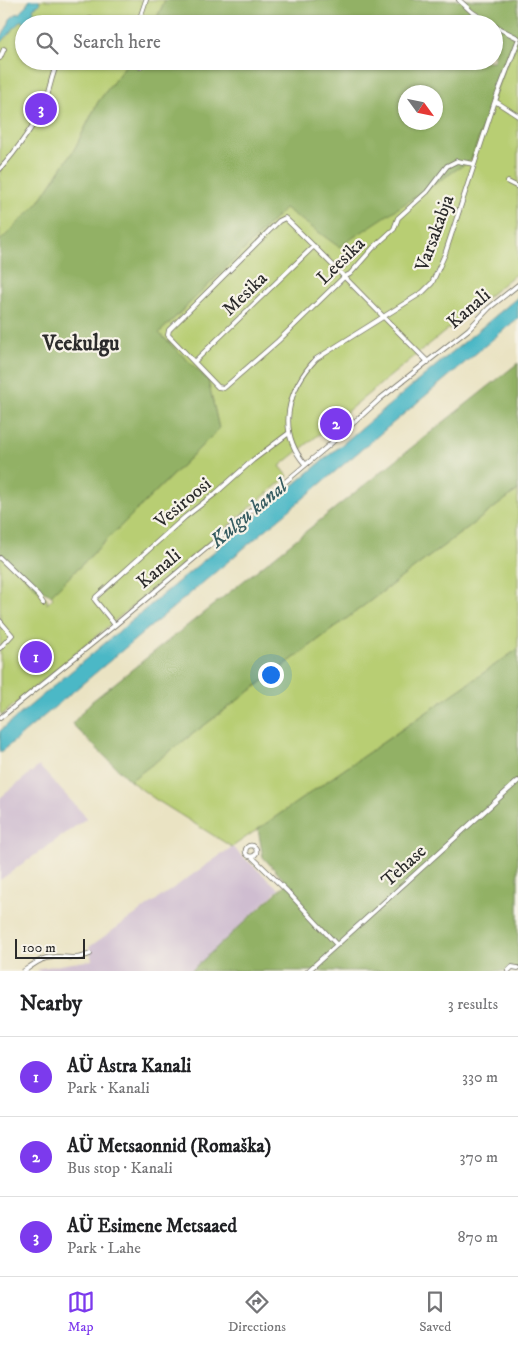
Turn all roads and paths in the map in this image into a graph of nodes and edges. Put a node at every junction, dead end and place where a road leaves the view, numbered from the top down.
1 (146, 0) edge
2 (459, 0) edge
3 (141, 15) edge
4 (476, 15) edge
5 (503, 31) edge
6 (518, 39) edge
7 (4, 49) dead end
8 (0, 58) edge
9 (54, 70) edge
10 (495, 101) junction
11 (518, 116) edge
12 (474, 164) junction
13 (0, 169) edge
14 (508, 182) dead end
15 (518, 187) edge
16 (314, 246) junction
17 (344, 277) junction
18 (518, 286) edge
19 (383, 317) junction
20 (195, 362) junction
21 (428, 362) junction
22 (289, 432) junction
23 (305, 464) junction
24 (0, 558) edge
25 (43, 602) dead end
26 (0, 621) edge
27 (115, 625) junction
28 (0, 648) edge
29 (0, 718) edge
30 (518, 780) edge
31 (252, 857) dead end
32 (337, 945) junction
33 (90, 954) dead end
34 (518, 968) edge
35 (24, 971) edge
36 (308, 971) edge
37 (508, 971) edge

1 - 3 street
2 - 4 street
5 - 6 street
6 - 10 street, Varsakabja
7 - 8 street
9 - 13 street
10 - 11 street
10 - 12 street, Varsakabja
12 - 17 street, Leesika
12 - 19 street, Varsakabja
14 - 15 street
16 - 17 street
16 - 20 street, Mesika
16 - 20 street
17 - 19 street
17 - 20 street, Leesika
18 - 21 street, Kanali
19 - 21 street
19 - 22 street, Varsakabja
21 - 23 street, Kanali
22 - 23 street
22 - 27 street, Vesiroosi
23 - 27 street, Kanali
24 - 25 street
26 - 28 street
27 - 29 street, Kanali
30 - 32 street, Tehase
31 - 32 street
32 - 36 street, Tehase
33 - 35 street
34 - 37 street

